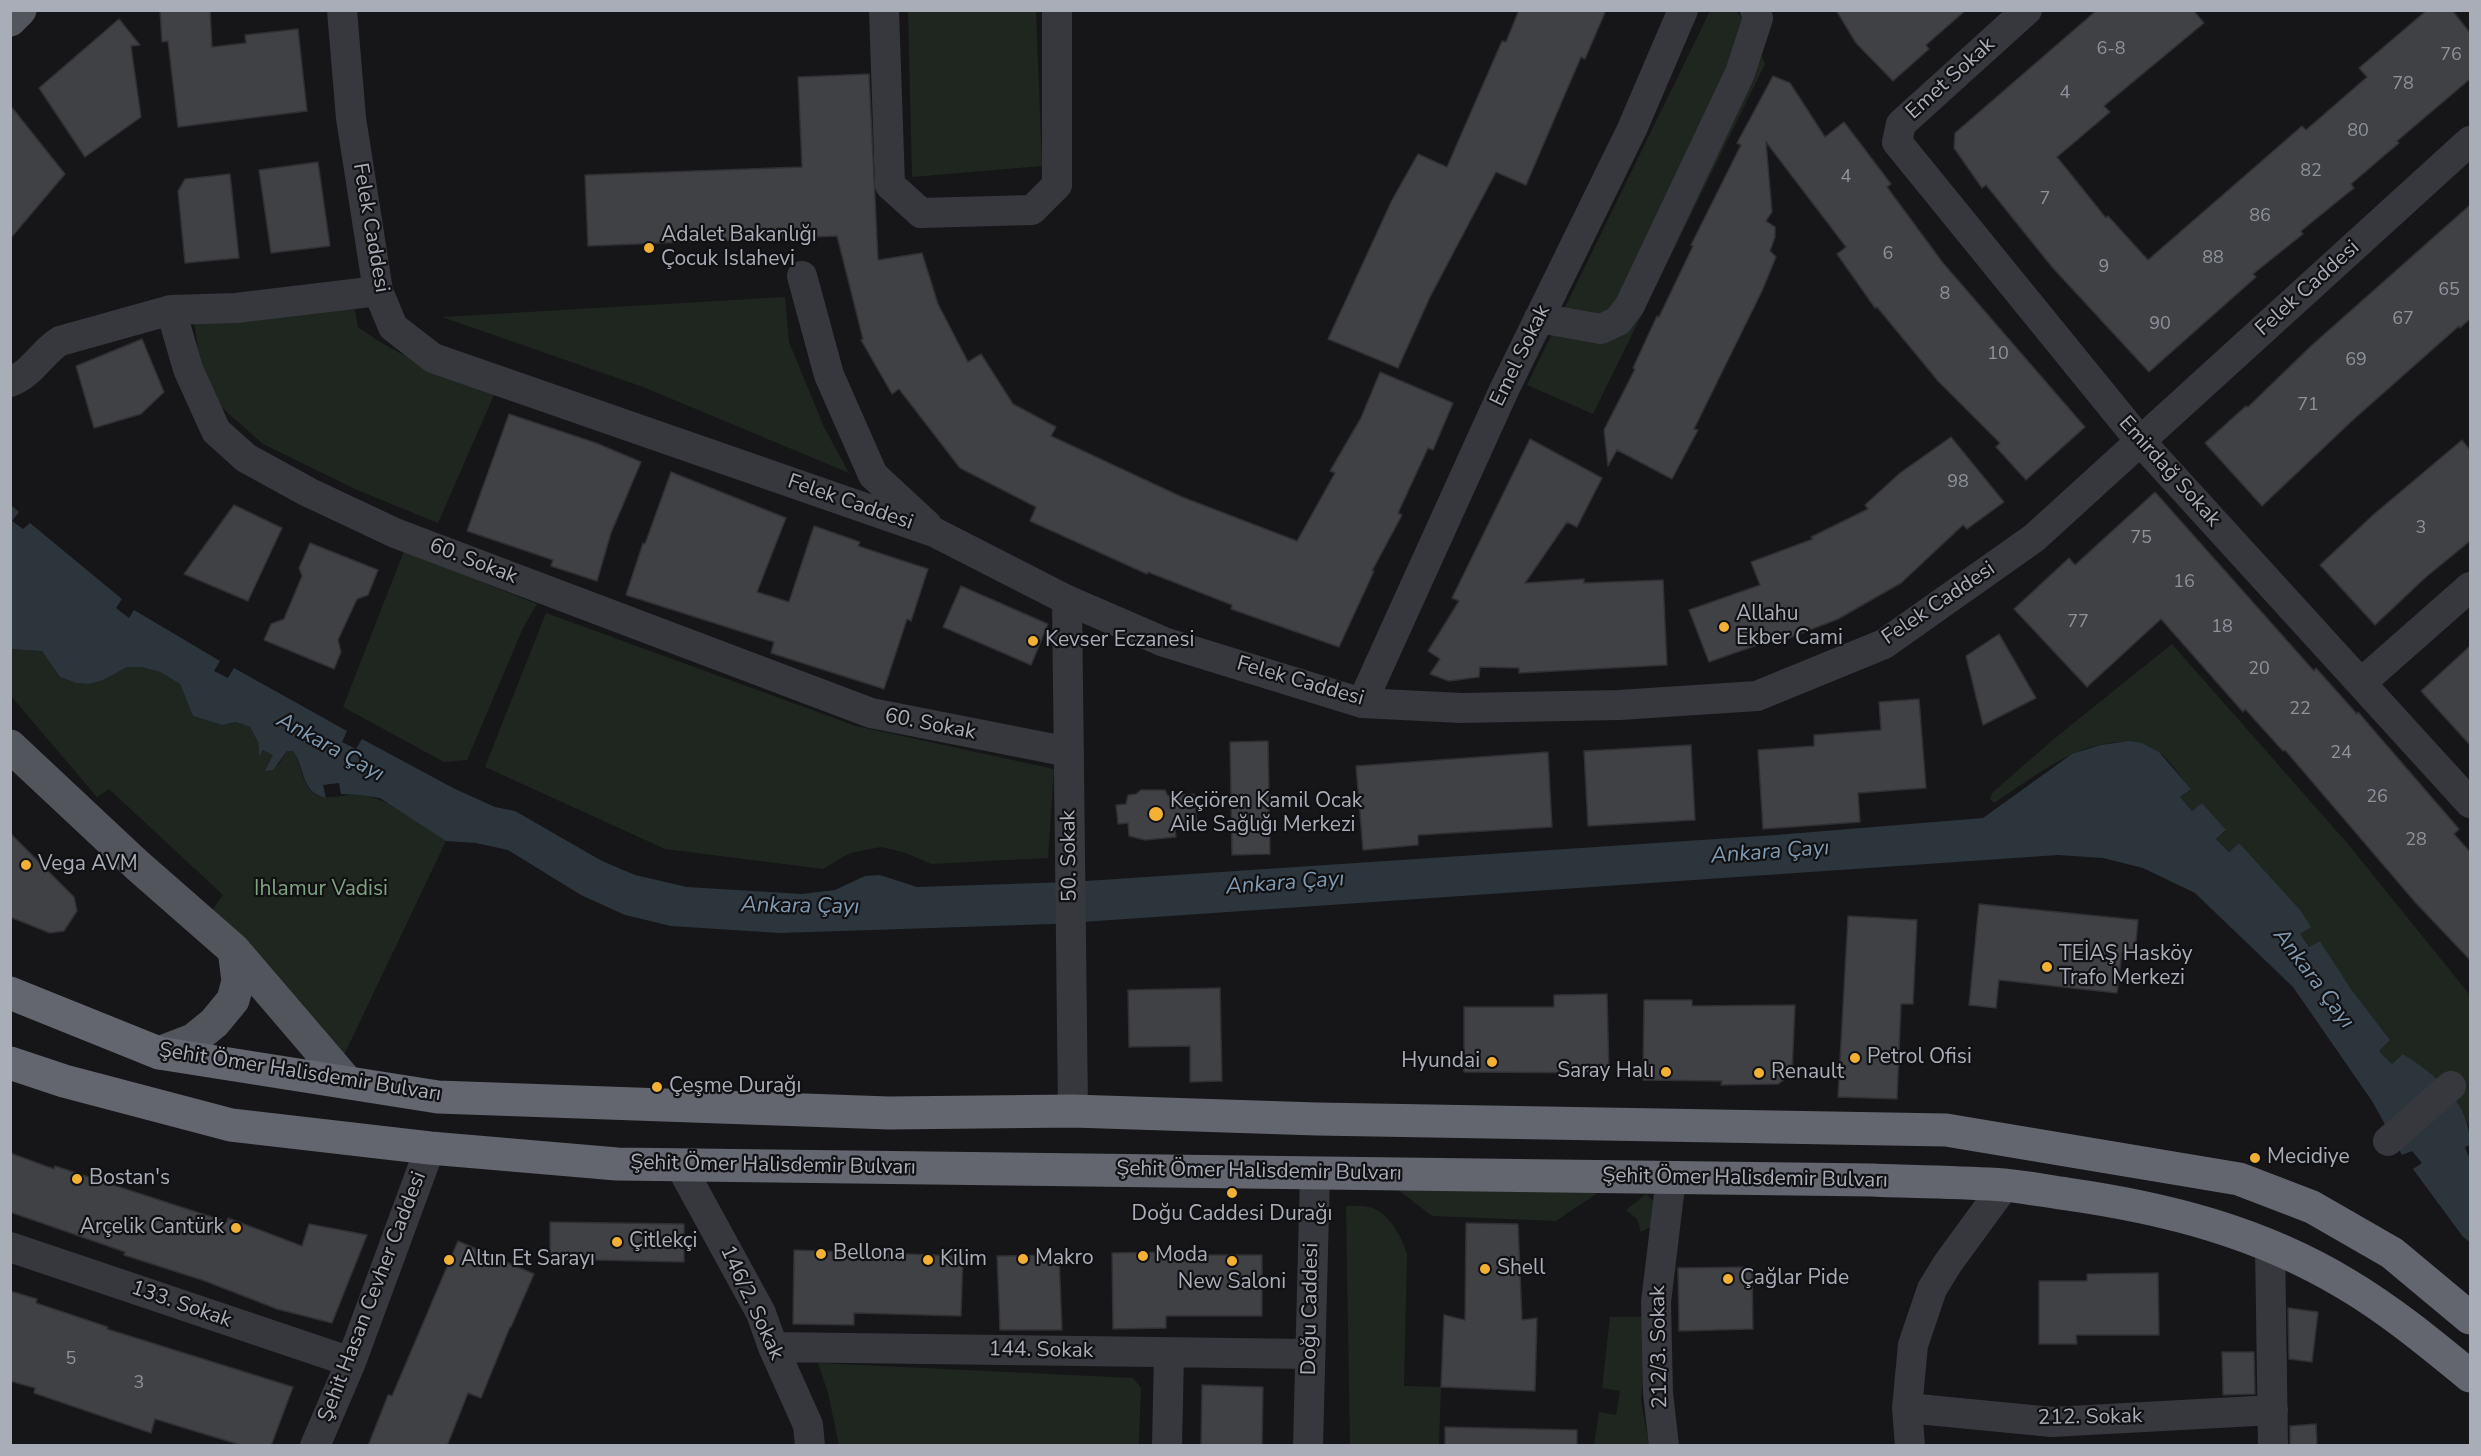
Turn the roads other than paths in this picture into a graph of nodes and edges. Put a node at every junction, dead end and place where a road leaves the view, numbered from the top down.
1 (20, 10) edge
2 (342, 10) edge
3 (884, 10) edge
4 (1057, 10) edge
5 (1683, 10) edge
6 (1755, 10) edge
7 (2027, 10) edge
8 (10, 20) edge
9 (1901, 124) joint
10 (2470, 141) edge
11 (802, 276) dead end
12 (378, 291) junction
13 (171, 310) junction
14 (1539, 318) junction
15 (10, 382) edge
16 (2140, 442) junction
17 (934, 532) junction
18 (2470, 587) edge
19 (1067, 600) junction
20 (2361, 683) junction
21 (1362, 703) junction
22 (10, 746) edge
23 (1069, 752) junction
24 (2470, 803) edge
25 (234, 950) junction
26 (10, 993) edge
27 (159, 1053) junction
28 (10, 1063) edge
29 (347, 1082) junction
30 (2451, 1086) dead end
31 (1073, 1111) junction
32 (2388, 1141) dead end
33 (430, 1148) junction
34 (680, 1165) junction
35 (1315, 1173) junction
36 (1671, 1178) junction
37 (2005, 1185) junction
38 (2270, 1245) junction
39 (10, 1247) edge
40 (2469, 1315) edge
41 (773, 1347) junction
42 (1169, 1353) junction
43 (1310, 1354) junction
44 (351, 1362) junction
45 (2470, 1376) edge
46 (1907, 1408) junction
47 (2272, 1410) junction
48 (315, 1446) edge
49 (810, 1446) edge
50 (1167, 1446) edge
51 (1308, 1446) edge
52 (1664, 1446) edge
53 (1910, 1446) edge
54 (2273, 1446) edge

1 - 8 main road
2 - 12 street, Felek Caddesi
3 - 4 street
5 - 14 street, Emel Sokak
6 - 14 street
7 - 9 street, Emet Sokak
9 - 16 street, Emirdağ Sokak
10 - 16 street, Felek Caddesi
11 - 17 street
12 - 13 street
12 - 17 street, Felek Caddesi
13 - 15 street
13 - 23 street, 60. Sokak
14 - 21 street, Emel Sokak
16 - 20 street, Emirdağ Sokak
16 - 21 street, Felek Caddesi
17 - 19 street, Felek Caddesi
18 - 20 street
19 - 21 street, Felek Caddesi
19 - 23 street, 50. Sokak
20 - 24 street, Emirdağ Sokak
22 - 25 main road
23 - 31 street, 50. Sokak
25 - 27 main road
25 - 29 main road
26 - 27 highway, Şehit Ömer Halisdemir Bulvarı
27 - 29 highway, Şehit Ömer Halisdemir Bulvarı
28 - 33 highway, Şehit Ömer Halisdemir Bulvarı
29 - 31 highway, Şehit Ömer Halisdemir Bulvarı
30 - 32 street
31 - 40 highway, Şehit Ömer Halisdemir Bulvarı
33 - 34 highway, Şehit Ömer Halisdemir Bulvarı
33 - 44 street, Şehit Hasan Cevher Caddesi
34 - 35 highway, Şehit Ömer Halisdemir Bulvarı
34 - 41 street, 146/2. Sokak
35 - 36 highway, Şehit Ömer Halisdemir Bulvarı
35 - 43 street, Doğu Caddesi
36 - 37 highway, Şehit Ömer Halisdemir Bulvarı
36 - 52 street, 212/3. Sokak
37 - 38 highway, Şehit Ömer Halisdemir Bulvarı
37 - 46 street
38 - 45 highway, Şehit Ömer Halisdemir Bulvarı
38 - 47 street
39 - 44 street, 133. Sokak
41 - 42 street, 144. Sokak
41 - 49 street, 146/2. Sokak
42 - 43 street, 144. Sokak
42 - 50 street
43 - 51 street, Doğu Caddesi
44 - 48 street, Şehit Hasan Cevher Caddesi
46 - 47 street, 212. Sokak
46 - 53 street
47 - 54 street

